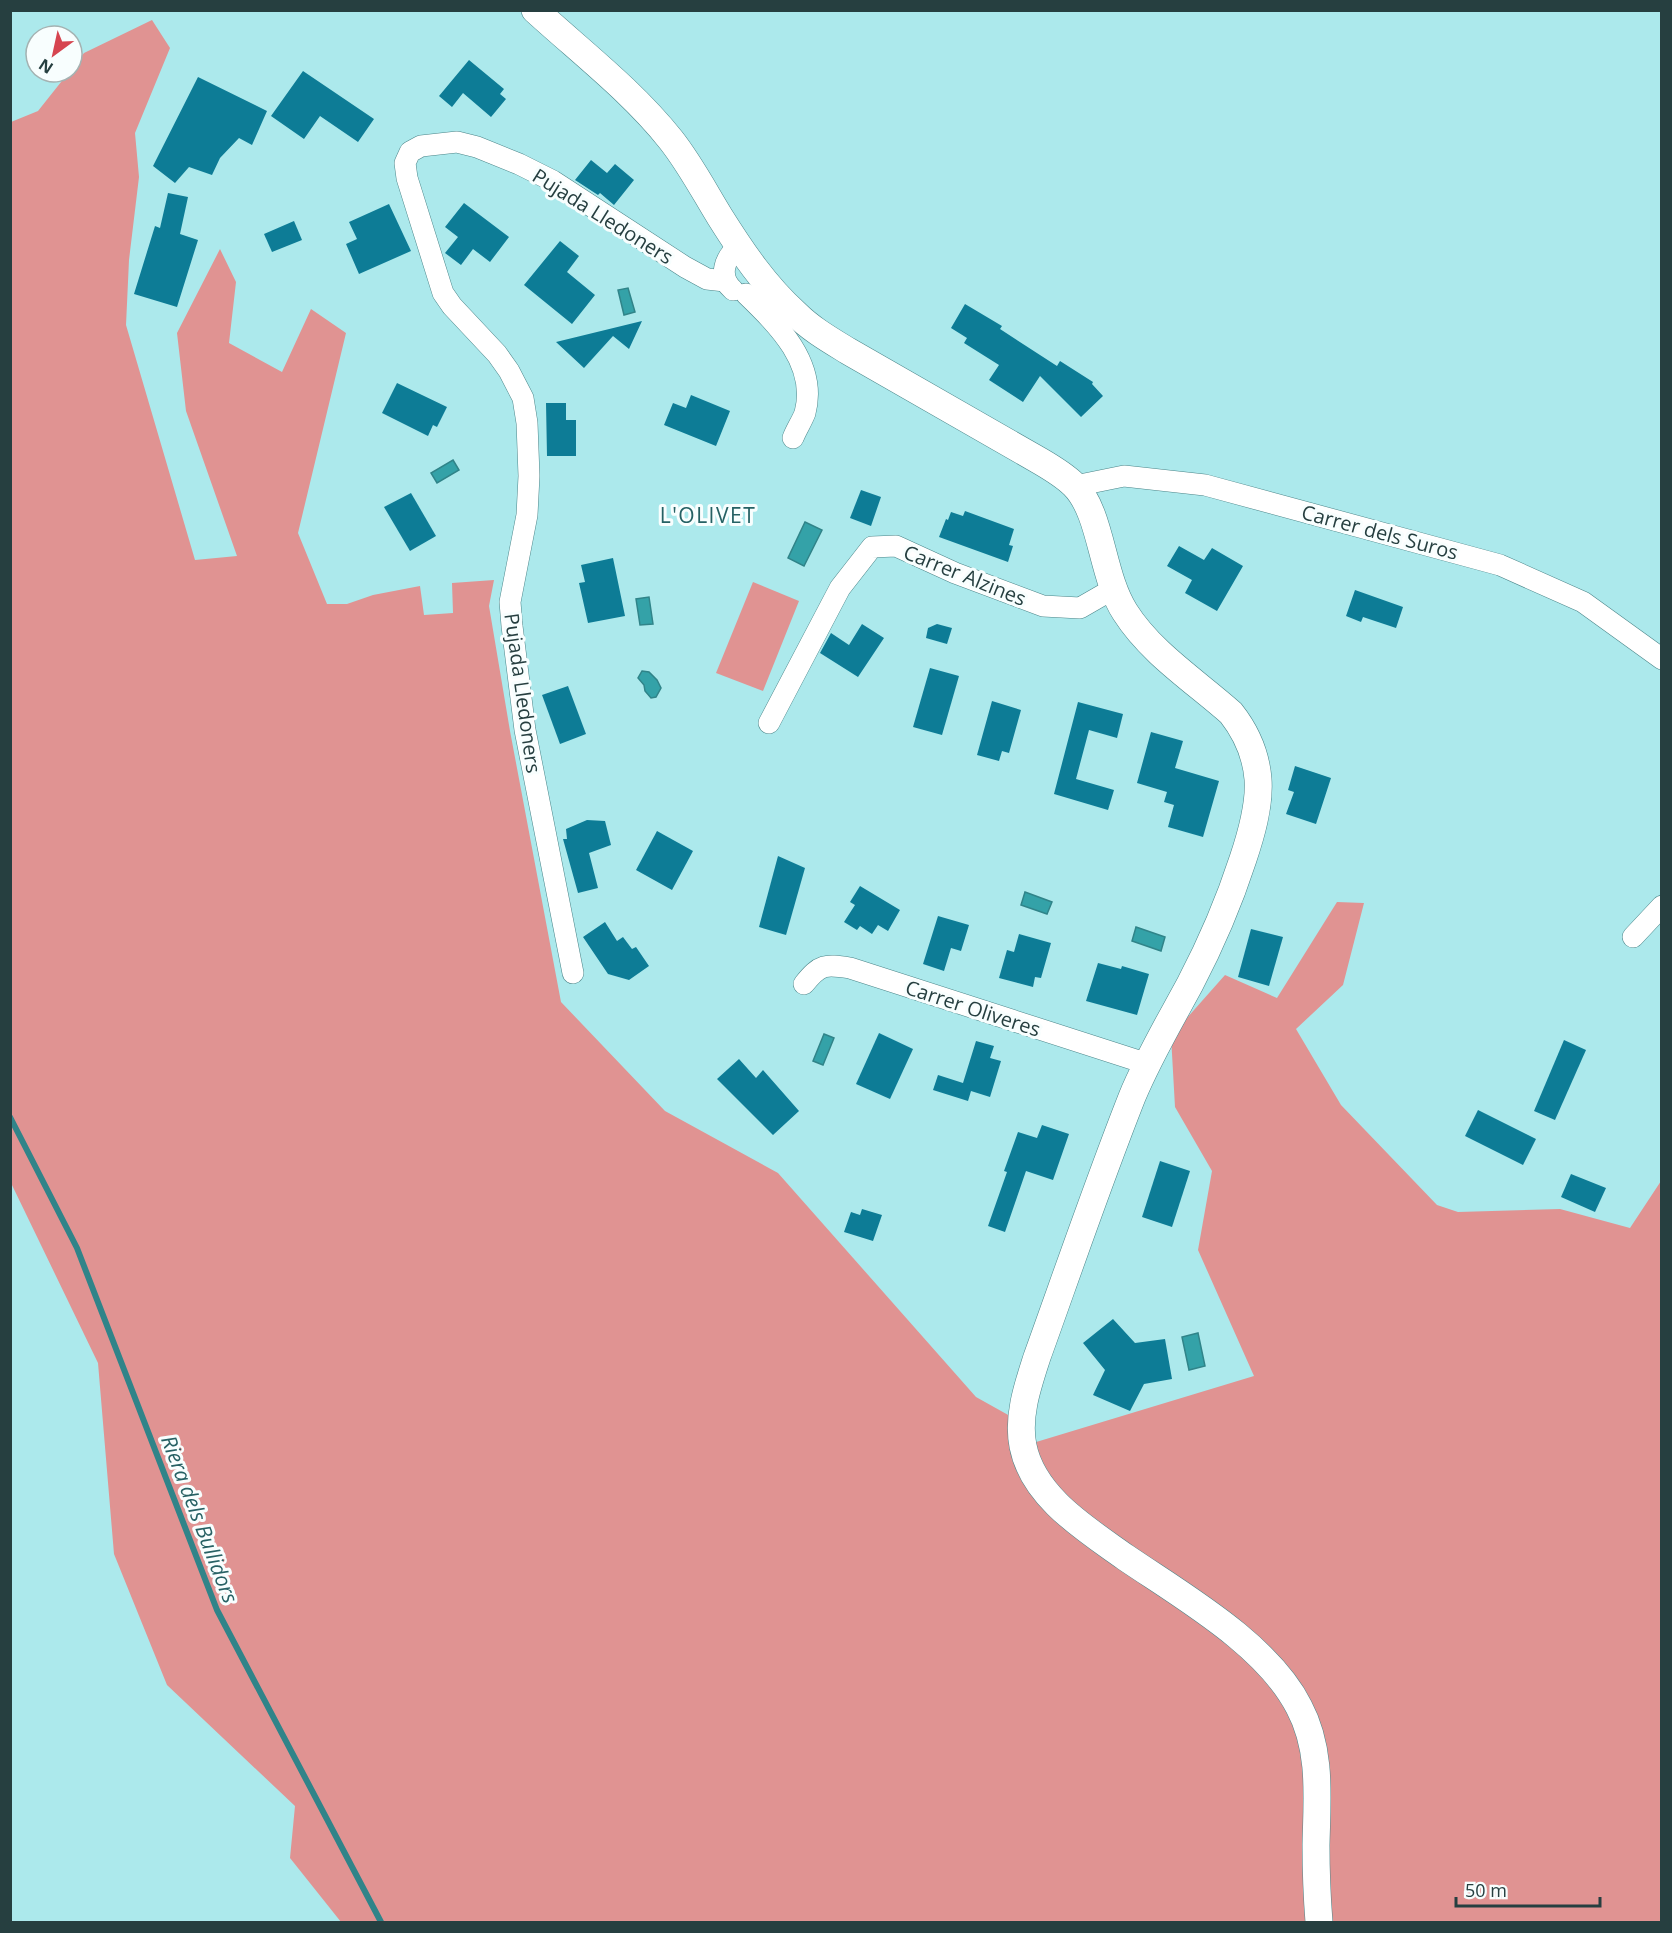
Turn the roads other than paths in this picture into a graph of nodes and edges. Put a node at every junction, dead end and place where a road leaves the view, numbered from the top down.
1 (535, 10) edge
2 (739, 246) junction
3 (725, 280) junction
4 (755, 288) junction
5 (793, 438) dead end
6 (1075, 486) junction
7 (1113, 589) junction
8 (1662, 659) edge
9 (769, 723) dead end
10 (1662, 906) edge
11 (1633, 937) dead end
12 (573, 973) dead end
13 (804, 984) dead end
14 (1148, 1064) junction
15 (1319, 1923) edge

1 - 2 street
2 - 3 street
2 - 4 street
3 - 4 street, Pujada Lledoners
3 - 12 street, Pujada Lledoners
4 - 5 street, Pujada Lledoners
4 - 6 street
6 - 7 street
6 - 8 street, Carrer dels Suros
7 - 9 street, Carrer Alzines
7 - 14 street
10 - 11 street
13 - 14 street, Carrer Oliveres
14 - 15 street

